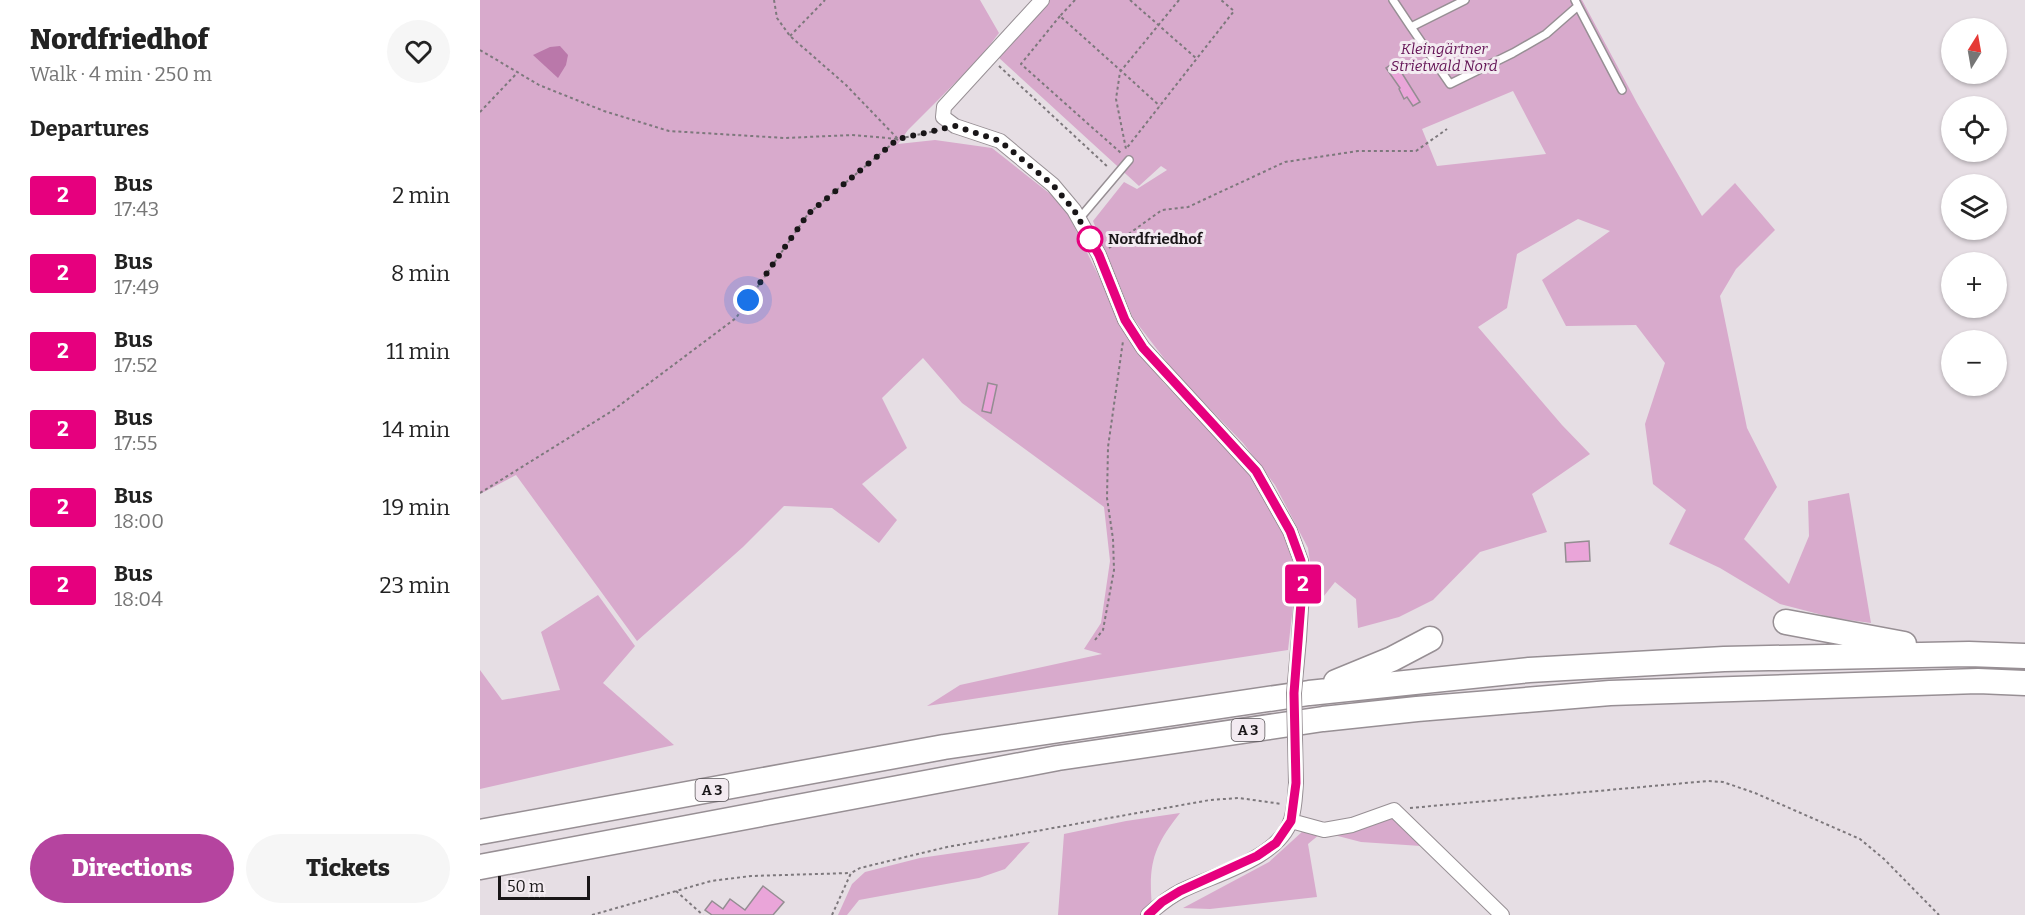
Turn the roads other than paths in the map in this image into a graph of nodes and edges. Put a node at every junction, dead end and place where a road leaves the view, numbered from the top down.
1 (1042, 0) edge
2 (1393, 0) edge
3 (1465, 0) edge
4 (1577, 3) edge
5 (1411, 27) junction
6 (1622, 90) dead end
7 (1129, 160) dead end
8 (1079, 219) junction
9 (1786, 622) dead end
10 (1430, 639) dead end
11 (1969, 654) junction
12 (2025, 656) edge
13 (2025, 683) edge
14 (1309, 693) junction
15 (1291, 821) junction
16 (480, 832) edge
17 (480, 867) edge
18 (1148, 915) edge
19 (1502, 915) edge

1 - 8 street
2 - 5 lane
3 - 5 lane
4 - 5 lane
4 - 6 lane
7 - 8 lane
8 - 15 street, bridge
9 - 11 highway
10 - 14 highway
11 - 12 highway, A 3
11 - 14 highway, A 3
13 - 17 highway, A 3
14 - 16 highway, A 3
15 - 18 street
15 - 19 street

